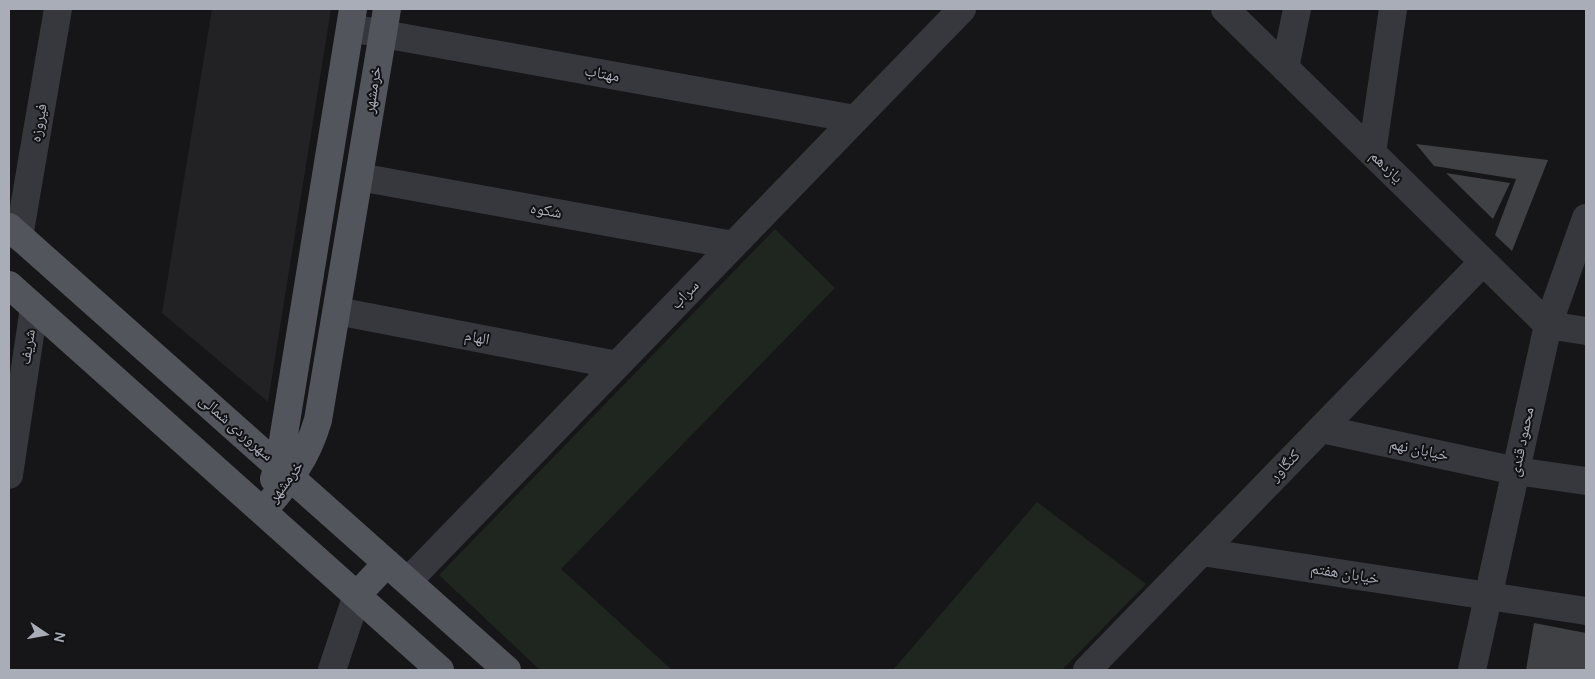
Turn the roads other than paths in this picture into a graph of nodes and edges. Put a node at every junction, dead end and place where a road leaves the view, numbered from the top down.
1 (58, 9) edge
2 (962, 9) edge
3 (1225, 9) edge
4 (1297, 9) edge
5 (1393, 9) edge
6 (351, 18) edge
7 (385, 21) edge
8 (1285, 68) junction
9 (855, 119) junction
10 (1372, 153) junction
11 (359, 177) junction
12 (1586, 218) edge
13 (14, 232) edge
14 (733, 245) junction
15 (1483, 262) junction
16 (9, 285) edge
17 (34, 308) junction
18 (337, 311) junction
19 (1548, 326) junction
20 (1586, 331) edge
21 (617, 365) junction
22 (1322, 429) junction
23 (1516, 470) junction
24 (285, 471) junction
25 (9, 475) edge
26 (1586, 480) edge
27 (263, 511) junction
28 (1202, 552) junction
29 (387, 563) junction
30 (408, 582) junction
31 (357, 595) junction
32 (1488, 596) junction
33 (1586, 611) edge
34 (332, 670) edge
35 (440, 670) edge
36 (506, 670) edge
37 (1087, 670) edge
38 (1472, 670) edge

1 - 13 street, فیروزه
2 - 9 street, سراب
3 - 8 street, یازدهم
4 - 8 street
5 - 10 street
6 - 7 street, مهتاب
6 - 24 main road, خرمشهر
7 - 9 street, مهتاب
7 - 11 main road, خرمشهر
8 - 10 street, یازدهم
9 - 14 street, سراب
10 - 15 street, یازدهم
11 - 14 street, شکوه
11 - 18 main road, خرمشهر
12 - 19 street, محمود قندی
13 - 24 main road, سهروردی شمالی
14 - 21 street, سراب
15 - 19 street, یازدهم
15 - 22 street, کنگاور
16 - 17 main road
17 - 25 street, شریف
17 - 27 main road
18 - 21 street, الهام
18 - 24 main road, خرمشهر
19 - 20 street
19 - 23 street, محمود قندی
21 - 30 street, سراب
22 - 23 street, خیابان نهم
22 - 28 street, کنگاور
23 - 26 street, خیابان نهم
23 - 32 street, محمود قندی
24 - 27 main road, خرمشهر
24 - 29 main road, سهروردی شمالی
27 - 31 main road
28 - 32 street, خیابان هفتم
28 - 37 street, کنگاور
29 - 30 main road, سهروردی شمالی
29 - 31 main road
30 - 36 main road, سهروردی شمالی
31 - 34 street
31 - 35 main road
32 - 33 street, خیابان هفتم
32 - 38 street, محمود قندی

